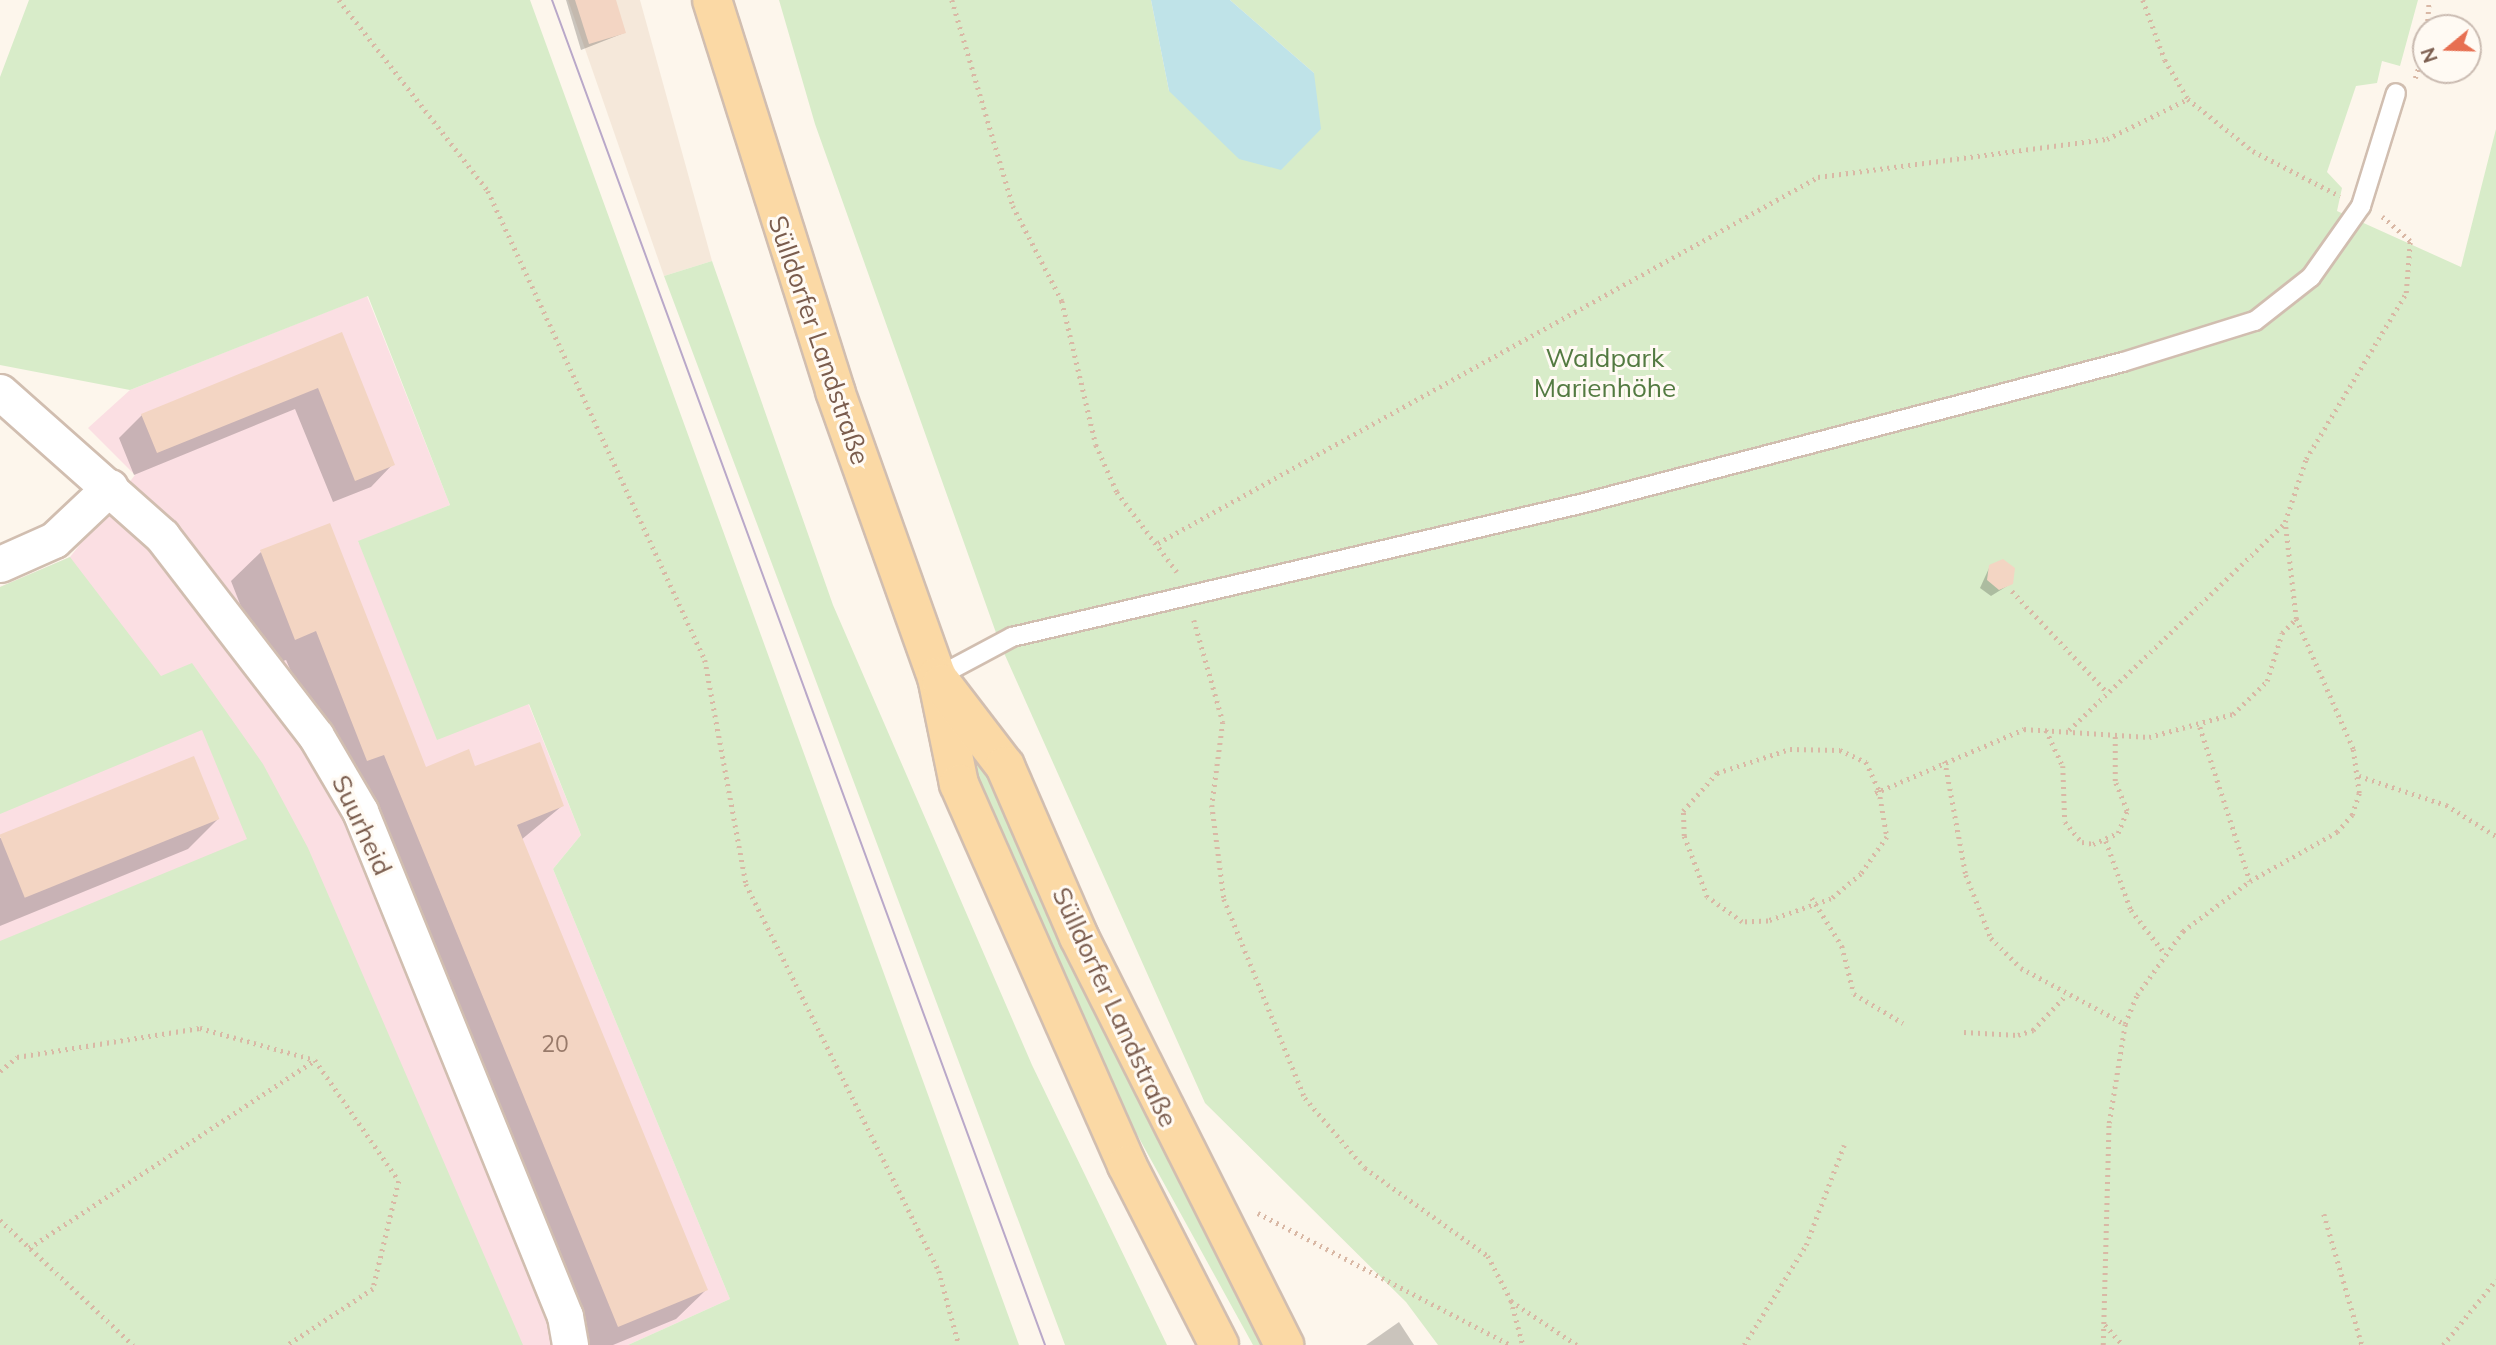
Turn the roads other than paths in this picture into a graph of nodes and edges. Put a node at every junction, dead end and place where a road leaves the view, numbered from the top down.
1 (712, 0) edge
2 (2396, 93) road end
3 (0, 392) edge
4 (110, 487) junction
5 (0, 564) edge
6 (937, 677) junction
7 (570, 1345) edge
8 (1219, 1345) edge
9 (1284, 1345) edge

1 - 6 main road, Sülldorfer Landstraße
2 - 6 lane
3 - 4 street, Suurheid
4 - 5 street
4 - 7 street, Suurheid
6 - 8 main road, Sülldorfer Landstraße
6 - 9 main road, Sülldorfer Landstraße

